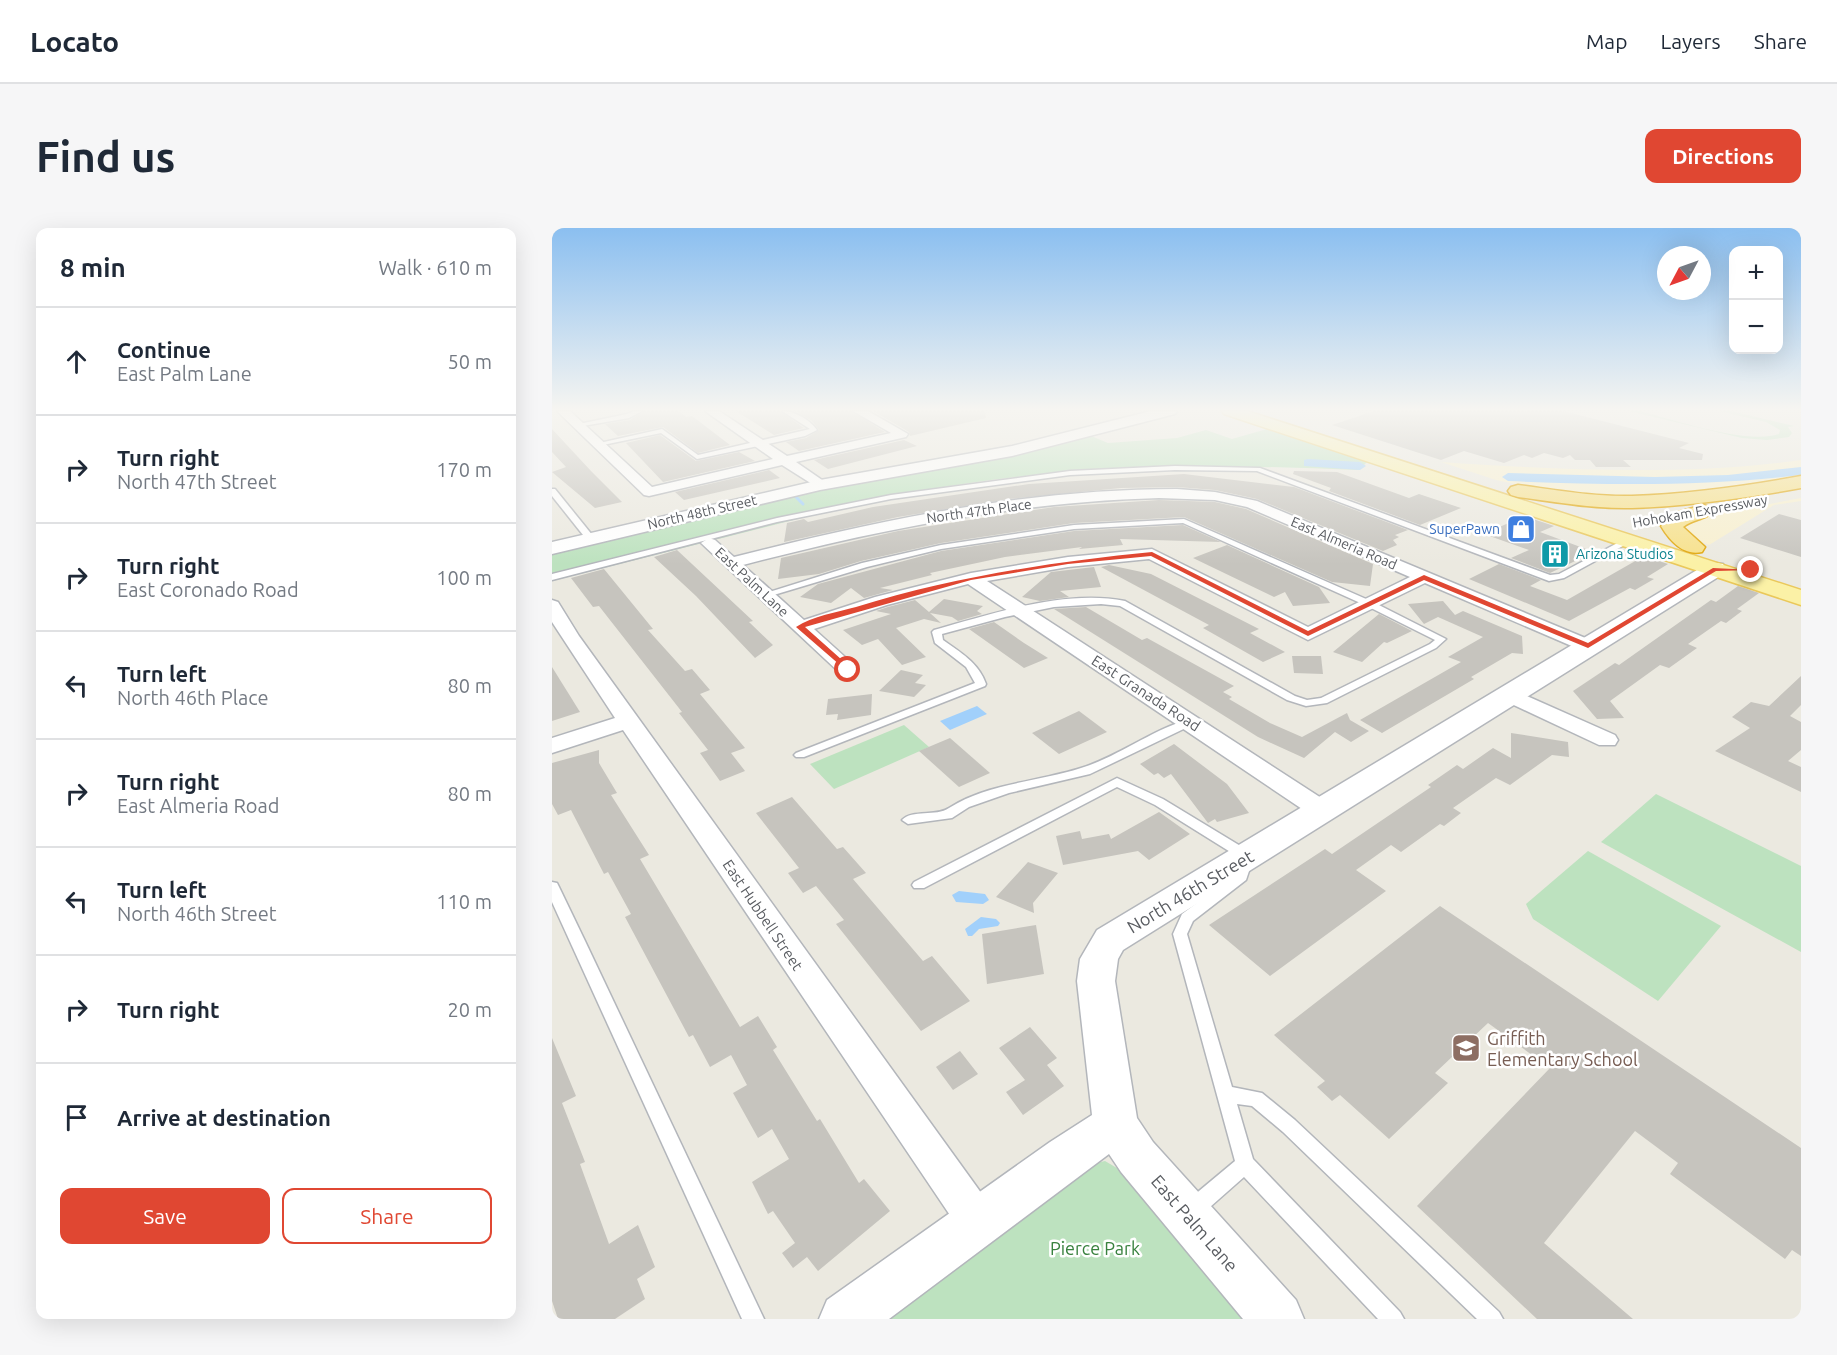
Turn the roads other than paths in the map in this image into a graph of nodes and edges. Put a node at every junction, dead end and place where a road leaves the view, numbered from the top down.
1 (617, 462) edge
2 (780, 462) edge
3 (785, 462) edge
4 (950, 462) edge
5 (1404, 462) edge
6 (1414, 462) edge
7 (1801, 482) edge
8 (820, 485) junction
9 (1761, 489) junction
10 (1518, 491) junction
11 (1801, 493) edge
12 (554, 495) edge
13 (1231, 498) joint
14 (1703, 511) junction
15 (1608, 528) junction
16 (590, 538) junction
17 (709, 543) dead end
18 (1694, 546) junction
19 (552, 548) edge
20 (732, 563) junction
21 (1715, 569) junction
22 (552, 577) edge
23 (971, 578) junction
24 (1424, 578) junction
25 (1801, 581) edge
26 (764, 595) junction
27 (1801, 598) edge
28 (1370, 604) junction
29 (552, 606) edge
30 (1020, 610) junction
31 (800, 627) junction
32 (561, 639) edge
33 (1588, 646) junction
34 (848, 670) dead end
35 (1511, 695) junction
36 (630, 720) junction
37 (1190, 722) junction
38 (1607, 740) dead end
39 (552, 746) edge
40 (800, 755) dead end
41 (1320, 809) junction
42 (908, 820) dead end
43 (1247, 856) junction
44 (920, 885) dead end
45 (552, 887) edge
46 (1224, 1094) junction
47 (1116, 1125) junction
48 (1245, 1164) junction
49 (1187, 1214) junction
50 (978, 1222) junction
51 (753, 1319) edge
52 (846, 1319) edge
53 (1277, 1319) edge
54 (1393, 1319) edge
55 (1492, 1319) edge

1 - 2 street
3 - 8 street
4 - 8 street, North 48th Street
5 - 15 main road
6 - 10 main road
7 - 9 highway, Hohokam Expressway
8 - 16 street, North 48th Street
9 - 10 highway
9 - 15 highway, Hohokam Expressway
10 - 15 main road
11 - 14 highway, Hohokam Expressway
12 - 16 lane
13 - 20 street, North 47th Place
13 - 24 street, East Almeria Road
14 - 15 highway, Hohokam Expressway
14 - 18 highway
15 - 18 main road
15 - 21 main road
15 - 22 lane
16 - 19 street, North 48th Street
17 - 20 street, East Palm Lane
18 - 25 main road
20 - 26 street, East Palm Lane
21 - 25 main road
21 - 27 main road
21 - 33 street, North 46th Street
23 - 28 street
23 - 30 street, East Granada Road
23 - 31 street
24 - 28 street
24 - 33 street, East Almeria Road
26 - 28 lane
26 - 31 street, East Palm Lane
28 - 30 lane
29 - 32 street, East Hubbell Street
30 - 37 street, East Granada Road
30 - 40 lane
31 - 34 street, East Palm Lane
32 - 36 street, East Hubbell Street
33 - 35 street, North 46th Street
35 - 38 street
35 - 41 street, North 46th Street
36 - 39 street
36 - 50 street, East Hubbell Street
37 - 41 street, East Granada Road
37 - 42 lane
41 - 43 street, North 46th Street
43 - 44 lane
43 - 46 lane
43 - 47 street, North 46th Street
45 - 51 lane
46 - 48 lane
46 - 55 lane
47 - 49 street, East Palm Lane
47 - 50 street
48 - 49 lane
48 - 54 lane
49 - 53 street, East Palm Lane
50 - 52 street

